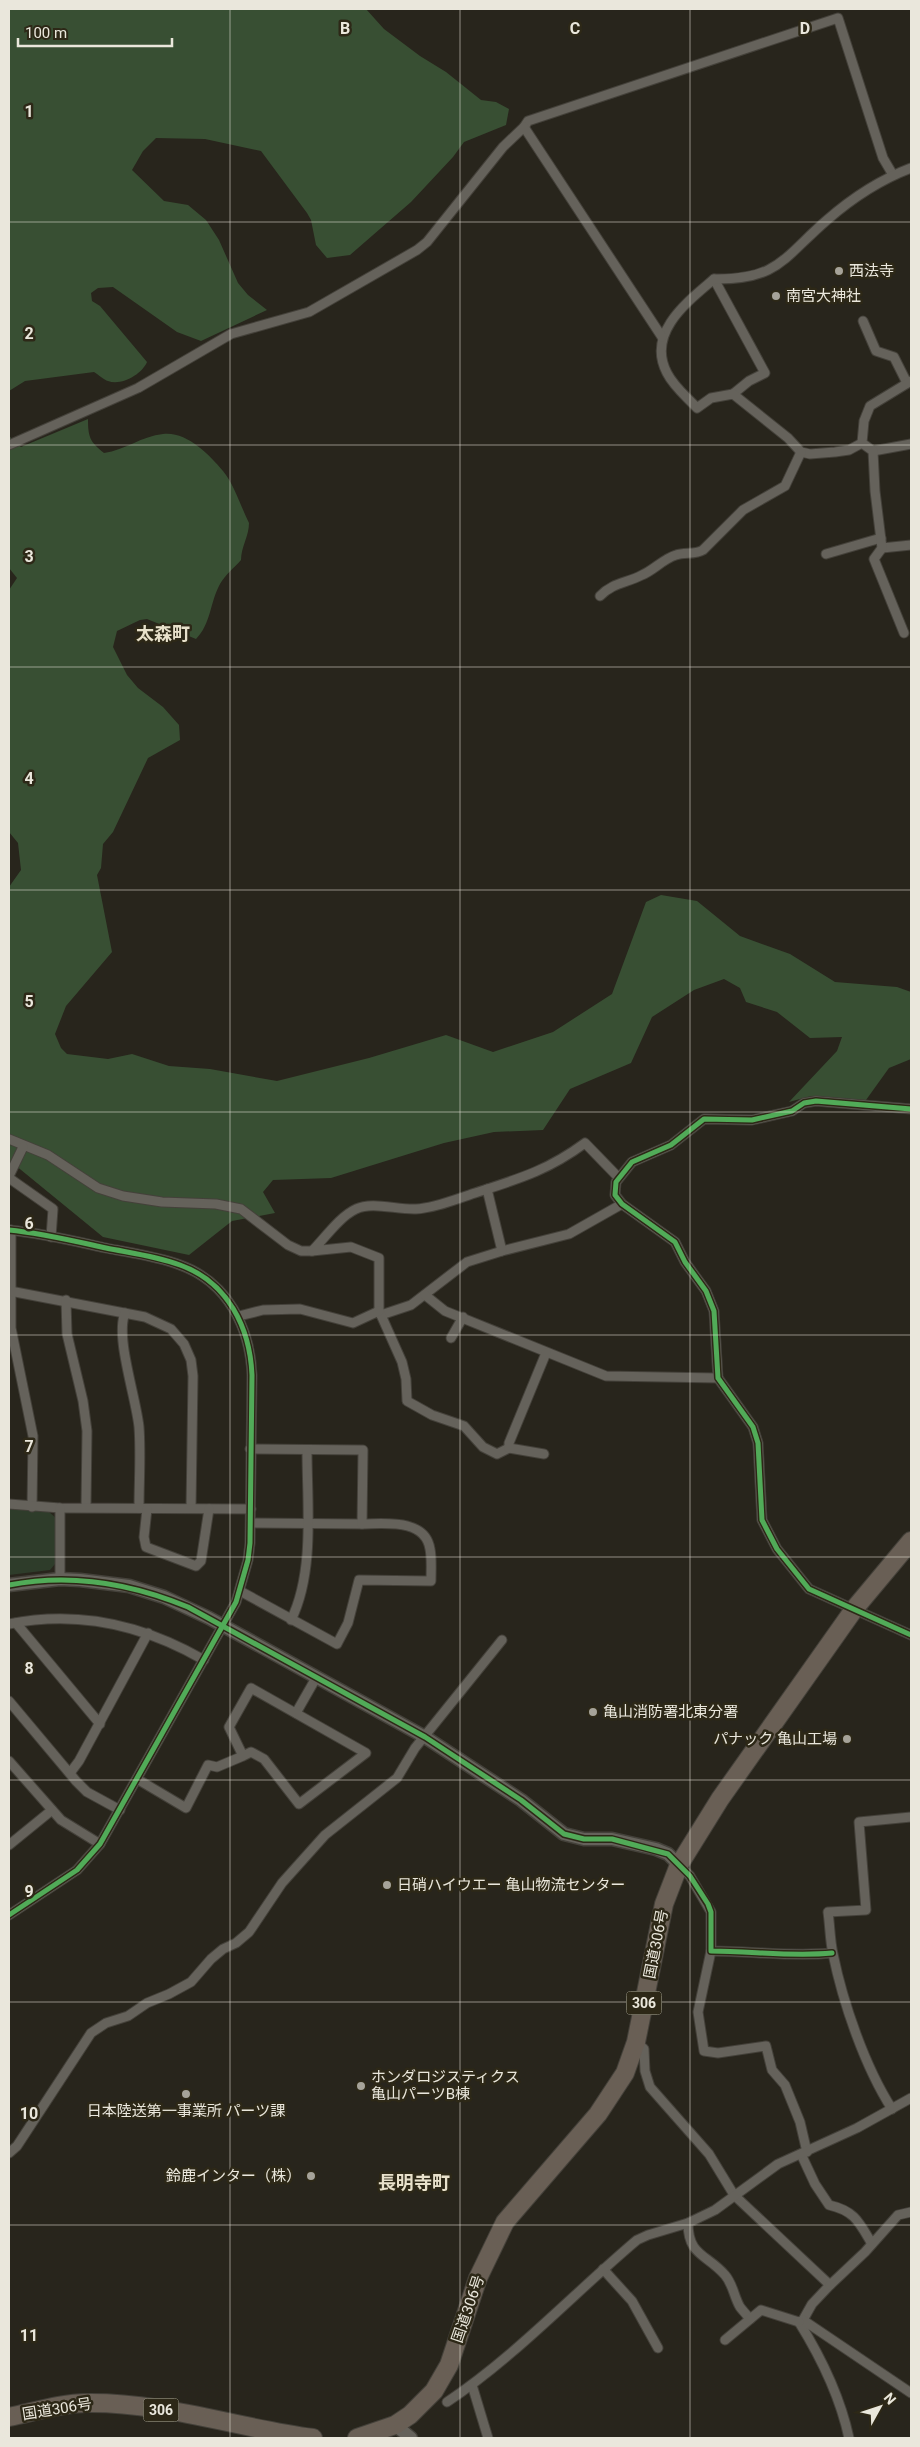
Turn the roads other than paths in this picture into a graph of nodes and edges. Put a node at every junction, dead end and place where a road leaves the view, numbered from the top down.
1 (524, 127) junction
2 (911, 168) edge
3 (893, 175) junction
4 (714, 278) junction
5 (863, 322) dead end
6 (662, 337) junction
7 (909, 382) edge
8 (733, 394) junction
9 (862, 442) junction
10 (911, 444) edge
11 (9, 445) edge
12 (874, 451) junction
13 (801, 452) junction
14 (882, 538) junction
15 (911, 545) edge
16 (882, 548) junction
17 (826, 554) dead end
18 (600, 596) dead end
19 (904, 633) dead end
20 (911, 1109) edge
21 (9, 1139) edge
22 (23, 1147) junction
23 (9, 1177) edge
24 (618, 1177) junction
25 (487, 1189) junction
26 (622, 1204) junction
27 (10, 1230) edge
28 (51, 1237) junction
29 (312, 1251) junction
30 (502, 1251) junction
31 (9, 1289) edge
32 (425, 1295) junction
33 (66, 1300) junction
34 (125, 1313) junction
35 (380, 1313) junction
36 (239, 1316) junction
37 (463, 1317) junction
38 (451, 1338) dead end
39 (546, 1353) junction
40 (718, 1378) junction
41 (250, 1448) junction
42 (509, 1448) junction
43 (307, 1451) junction
44 (544, 1454) dead end
45 (9, 1504) edge
46 (32, 1507) junction
47 (86, 1507) junction
48 (60, 1508) junction
49 (143, 1508) junction
50 (192, 1508) junction
51 (209, 1509) junction
52 (251, 1509) junction
53 (251, 1523) junction
54 (307, 1524) junction
55 (362, 1524) junction
56 (911, 1541) edge
57 (60, 1579) junction
58 (9, 1585) edge
59 (240, 1591) junction
60 (855, 1608) junction
61 (291, 1620) junction
62 (12, 1624) edge
63 (223, 1626) junction
64 (148, 1633) junction
65 (911, 1635) edge
66 (502, 1640) dead end
67 (204, 1660) junction
68 (316, 1678) junction
69 (9, 1700) edge
70 (296, 1713) junction
71 (100, 1724) junction
72 (425, 1737) junction
73 (243, 1756) junction
74 (9, 1761) edge
75 (70, 1773) junction
76 (136, 1779) junction
77 (52, 1810) junction
78 (120, 1810) junction
79 (911, 1817) edge
80 (100, 1844) junction
81 (9, 1845) edge
82 (679, 1865) junction
83 (9, 1915) edge
84 (711, 1951) junction
85 (832, 1953) junction
86 (636, 2042) junction
87 (911, 2098) edge
88 (892, 2109) junction
89 (804, 2153) junction
90 (9, 2154) edge
91 (734, 2195) junction
92 (911, 2212) edge
93 (688, 2223) junction
94 (872, 2244) junction
95 (603, 2268) junction
96 (830, 2285) junction
97 (750, 2319) junction
98 (801, 2321) junction
99 (725, 2340) dead end
100 (658, 2348) dead end
101 (472, 2385) junction
102 (911, 2393) edge
103 (447, 2402) dead end
104 (9, 2417) edge
105 (395, 2425) junction
106 (313, 2438) edge
107 (357, 2438) edge
108 (411, 2438) edge
109 (488, 2438) edge
110 (849, 2438) edge

1 - 3 street
1 - 6 street
1 - 11 street
2 - 3 street
3 - 4 street
4 - 6 street
4 - 8 street
5 - 7 street
6 - 8 street
7 - 9 street
8 - 13 street
9 - 12 street
9 - 13 street
10 - 12 street
12 - 14 street
13 - 18 street
14 - 16 street
14 - 17 street
15 - 16 street
16 - 19 street
20 - 24 street
21 - 22 street
22 - 23 street
22 - 29 street
23 - 28 street
24 - 25 street
24 - 26 street
25 - 29 street
25 - 30 street
26 - 30 street
26 - 40 street
27 - 28 street
27 - 31 street
28 - 36 street
29 - 35 street
30 - 32 street
31 - 33 street
31 - 46 street
32 - 35 street
32 - 37 street
33 - 34 street
33 - 47 street
34 - 49 street
34 - 50 street
35 - 36 street
35 - 42 street
36 - 41 street
37 - 38 street
37 - 39 street
39 - 40 street
39 - 42 street
40 - 60 street
41 - 43 street
41 - 52 street
42 - 44 street
43 - 54 street
43 - 55 street
45 - 46 street
46 - 48 street
47 - 48 street
47 - 49 street
48 - 57 street
49 - 50 street
49 - 51 street
50 - 51 street
51 - 52 street
52 - 53 street
53 - 54 street
53 - 59 street
54 - 55 street
54 - 61 street
55 - 61 street
56 - 60 highway, 国道306号 / 306
57 - 58 street
57 - 63 street
59 - 61 street
59 - 63 street
60 - 65 street
60 - 82 highway, 国道306号 / 306
62 - 64 street
62 - 71 street
63 - 67 street
63 - 68 street
64 - 67 street
64 - 71 street
66 - 72 street
67 - 76 street
68 - 70 street
68 - 72 street
69 - 75 street
70 - 73 street
70 - 73 street
71 - 75 street
72 - 82 street
72 - 90 street
73 - 76 street
74 - 77 street
75 - 78 street
76 - 78 street
77 - 80 street
77 - 81 street
78 - 80 street
79 - 85 street
80 - 83 street
82 - 84 street
82 - 86 highway, 国道306号 / 306
84 - 85 street
84 - 89 street
85 - 88 street
86 - 91 street
86 - 105 highway, 国道306号 / 306
87 - 88 street
88 - 89 street
89 - 91 street
89 - 94 street
91 - 93 street
91 - 96 street
92 - 94 street
93 - 95 street
93 - 97 street
94 - 96 street
95 - 100 street
95 - 101 street
96 - 98 street
97 - 98 street
97 - 99 street
98 - 102 street
98 - 110 street
101 - 103 street
101 - 109 street
104 - 106 highway, 国道306号 / 306
105 - 107 highway, 国道306号 / 306
105 - 108 street

